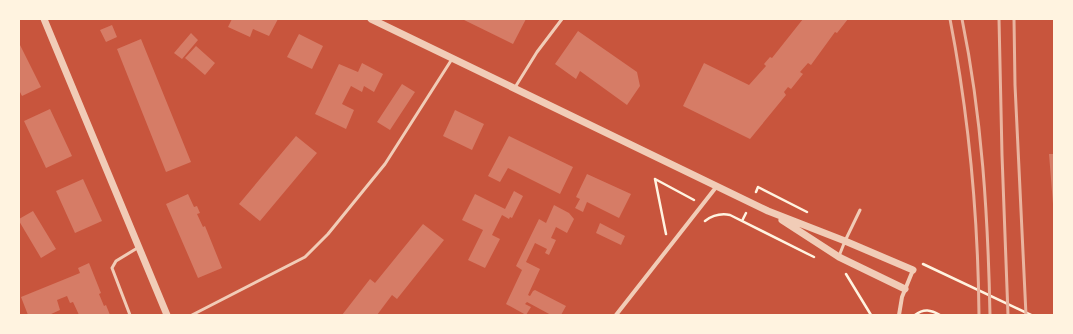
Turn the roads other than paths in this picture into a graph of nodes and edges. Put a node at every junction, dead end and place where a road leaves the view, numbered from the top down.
1 (44, 19) edge
2 (371, 19) edge
3 (562, 19) edge
4 (453, 58) junction
5 (514, 89) junction
6 (717, 186) junction
7 (860, 210) dead end
8 (768, 211) junction
9 (845, 241) junction
10 (139, 247) junction
11 (839, 257) junction
12 (913, 270) joint
13 (905, 289) junction
14 (130, 315) edge
15 (167, 315) edge
16 (192, 315) edge
17 (616, 315) edge
18 (899, 315) edge

1 - 10 street
2 - 4 street
3 - 5 lane
4 - 5 street
4 - 16 lane
5 - 6 street
6 - 8 street
6 - 17 street
7 - 9 lane
8 - 9 street
8 - 11 street
9 - 11 lane
9 - 12 street
10 - 14 lane
10 - 15 street
11 - 13 street
12 - 13 street
13 - 18 street

